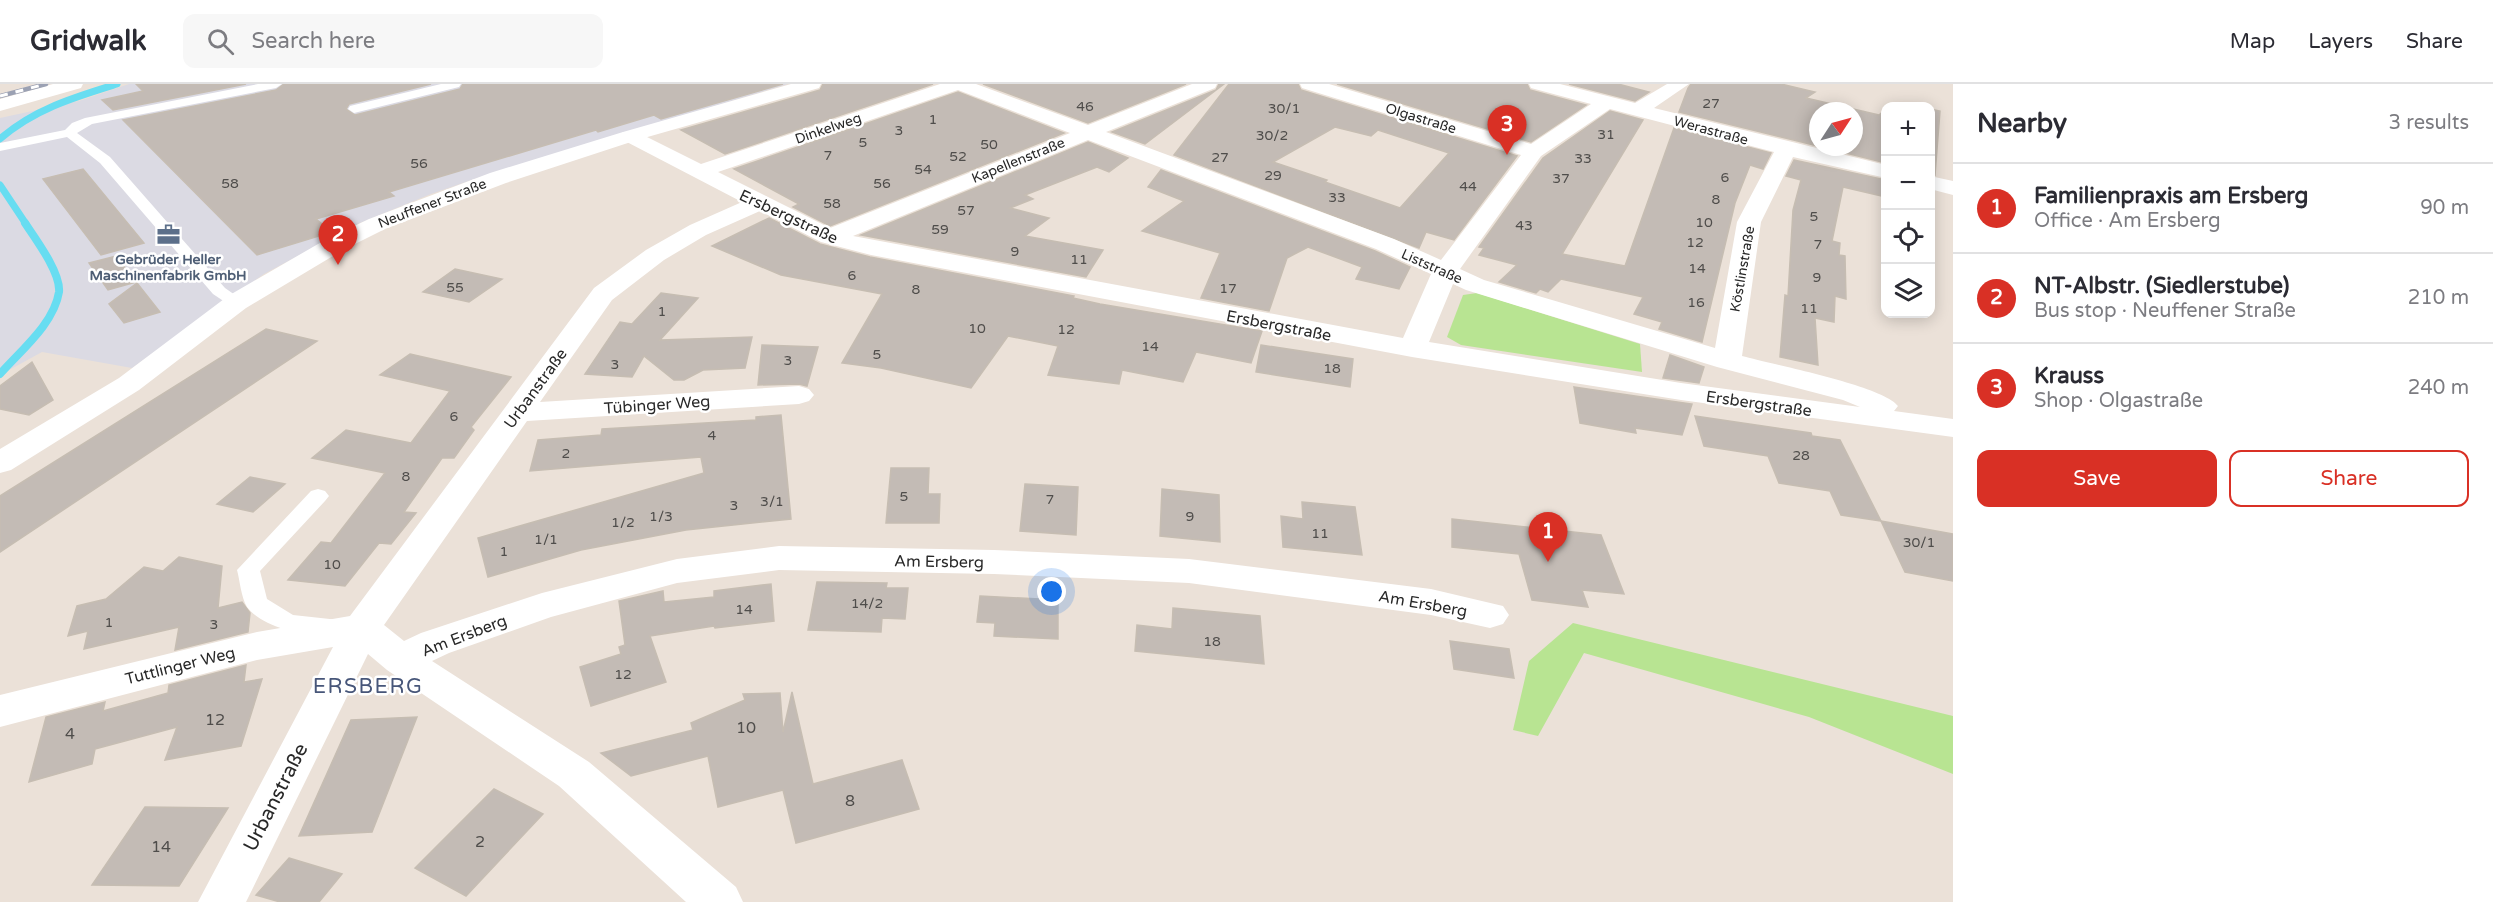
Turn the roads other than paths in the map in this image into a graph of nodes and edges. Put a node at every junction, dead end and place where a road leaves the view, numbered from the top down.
1 (74, 84) edge
2 (276, 84) edge
3 (455, 84) edge
4 (812, 84) edge
5 (959, 84) edge
6 (1208, 84) edge
7 (1309, 84) edge
8 (1538, 84) edge
9 (1680, 84) edge
10 (1607, 102) junction
11 (0, 105) edge
12 (354, 109) dead end
13 (1638, 110) junction
14 (1087, 132) junction
15 (69, 133) junction
16 (630, 136) junction
17 (0, 147) edge
18 (1786, 149) junction
19 (1534, 152) junction
20 (1881, 171) edge
21 (698, 172) junction
22 (1935, 183) edge
23 (1953, 188) edge
24 (758, 203) junction
25 (829, 237) junction
26 (1445, 272) junction
27 (237, 302) junction
28 (1412, 349) junction
29 (1727, 361) junction
30 (799, 395) dead end
31 (516, 413) junction
32 (1912, 424) junction
33 (1953, 429) edge
34 (0, 464) edge
35 (318, 496) dead end
36 (1490, 615) dead end
37 (362, 628) junction
38 (401, 660) junction
39 (0, 711) edge
40 (222, 902) edge
41 (719, 902) edge

1 - 11 street
2 - 15 lane
3 - 12 lane
4 - 16 street, Neuffener Straße
5 - 14 street, Liststraße
5 - 21 street, Dinkelweg
6 - 14 street, Kapellenstraße
7 - 19 street, Olgastraße
8 - 10 street, Werastraße
9 - 13 street
10 - 13 street, Werastraße
10 - 19 street
13 - 18 street, Werastraße
14 - 25 street, Kapellenstraße
14 - 26 street, Liststraße
15 - 17 lane
15 - 27 lane
16 - 21 street, Ersbergstraße
16 - 27 street, Neuffener Straße
18 - 20 street, Werastraße
18 - 29 street, Köstlinstraße
19 - 26 street
21 - 24 street, Ersbergstraße
22 - 23 street
24 - 25 street, Ersbergstraße
24 - 31 street, Urbanstraße
25 - 28 street, Ersbergstraße
26 - 28 street
26 - 29 street, Liststraße
27 - 34 street, Neuffener Straße
28 - 32 street, Ersbergstraße
29 - 32 street, Liststraße
30 - 31 street, Tübinger Weg
31 - 37 street, Urbanstraße
32 - 33 street, Ersbergstraße
35 - 37 lane
36 - 38 street, Am Ersberg
37 - 38 street, Am Ersberg
37 - 39 street, Tuttlinger Weg
37 - 40 street, Urbanstraße
38 - 41 street, Am Ersberg

